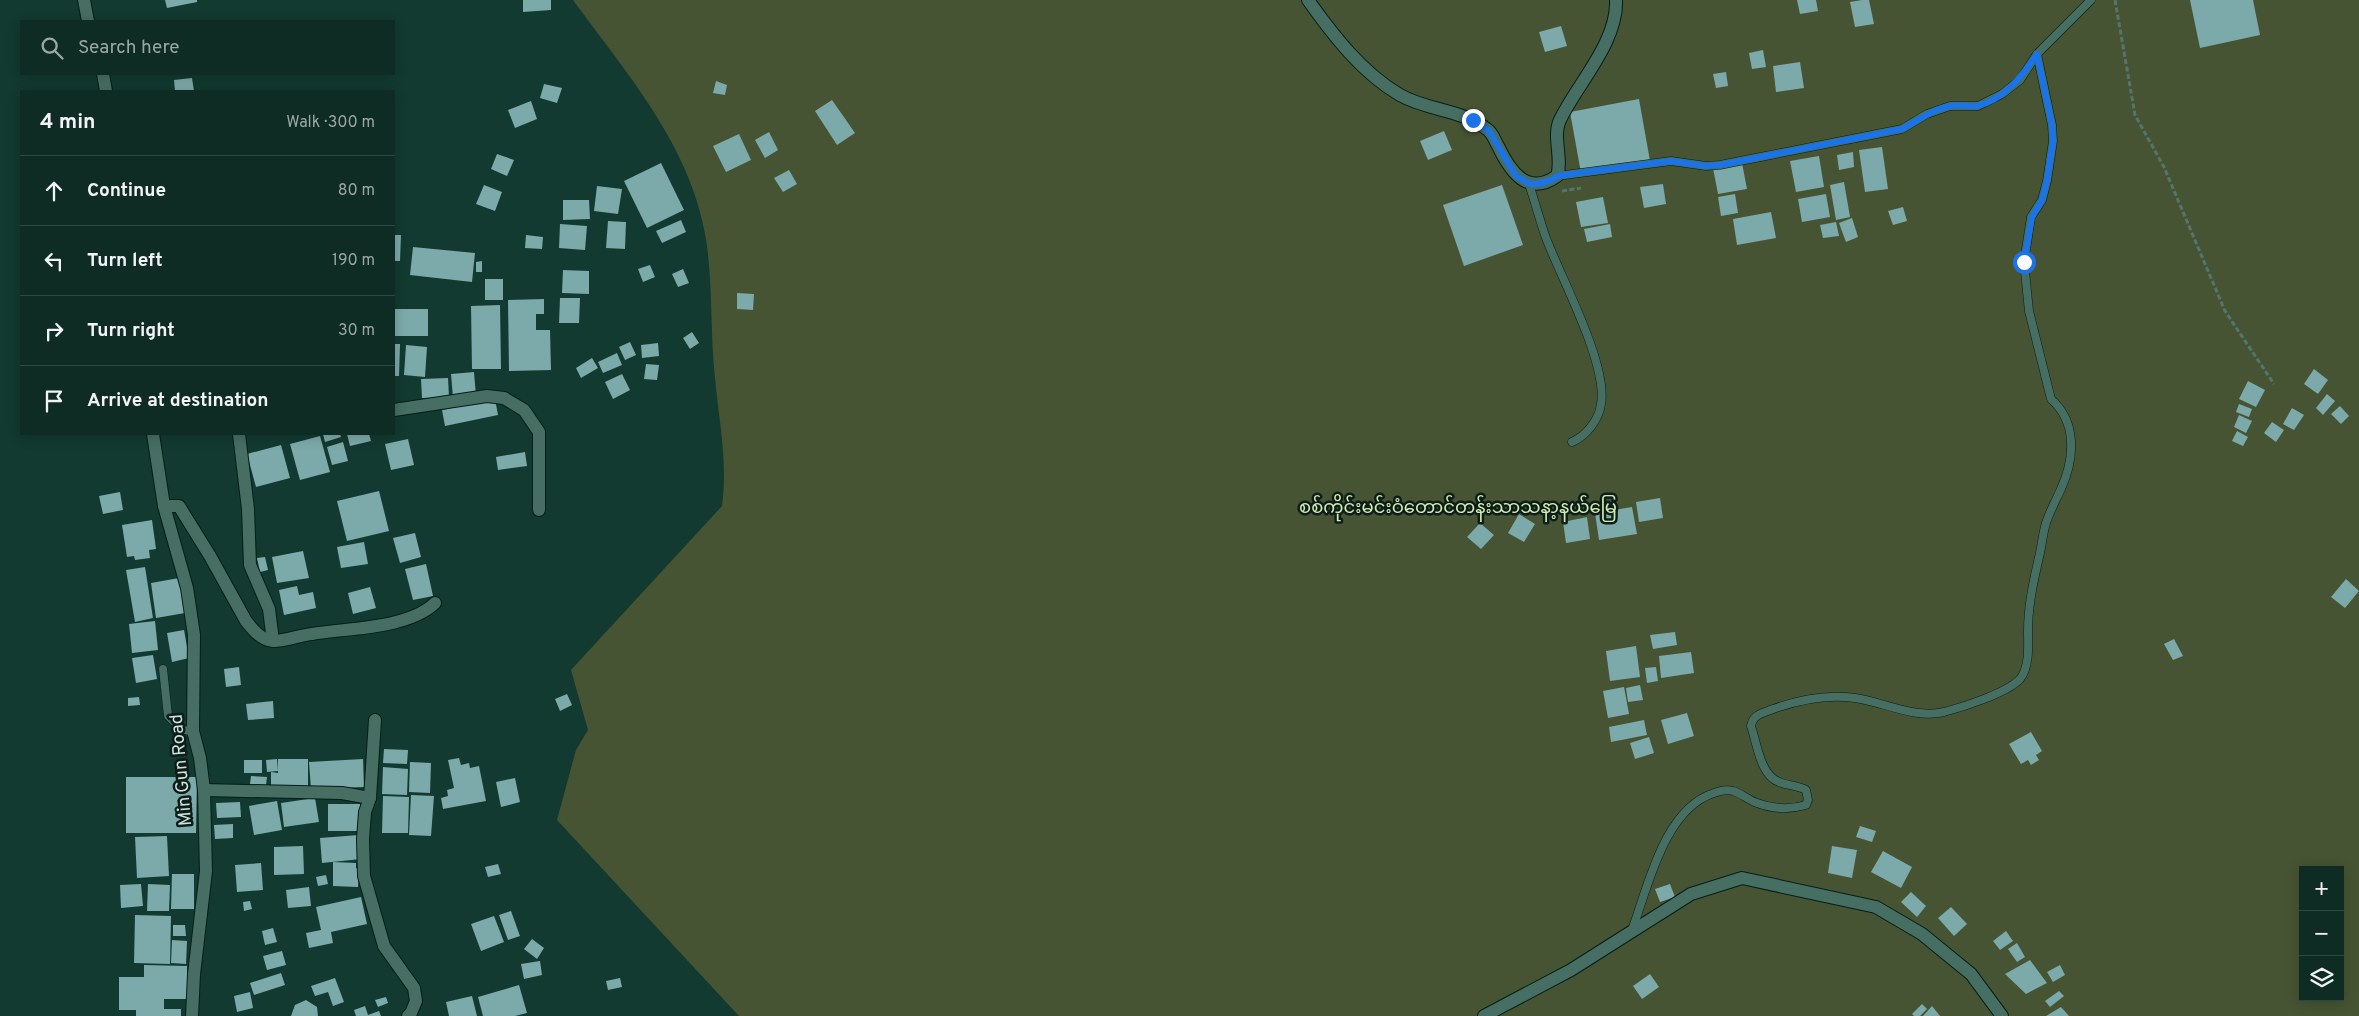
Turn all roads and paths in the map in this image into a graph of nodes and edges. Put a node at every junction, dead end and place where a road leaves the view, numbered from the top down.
1 (84, 0) edge
2 (1308, 0) edge
3 (1616, 0) edge
4 (2091, 0) edge
5 (2115, 0) edge
6 (88, 20) edge
7 (2037, 54) junction
8 (103, 75) edge
9 (106, 90) edge
10 (1557, 176) junction
11 (1530, 184) junction
12 (2274, 384) dead end
13 (395, 410) edge
14 (153, 435) edge
15 (239, 435) edge
16 (1572, 442) dead end
17 (164, 506) junction
18 (539, 510) dead end
19 (434, 603) dead end
20 (273, 641) junction
21 (163, 669) dead end
22 (375, 720) dead end
23 (193, 731) junction
24 (204, 790) junction
25 (370, 798) junction
26 (1632, 931) junction
27 (192, 1016) edge
28 (408, 1016) edge
29 (1484, 1016) edge
30 (2002, 1016) edge

1 - 6 street
2 - 11 street
3 - 10 street
4 - 7 lane
5 - 12 path
7 - 10 lane
7 - 26 lane
8 - 9 street
10 - 11 street
11 - 16 lane
13 - 18 street
14 - 17 street, Min Gun Road
15 - 20 street
17 - 20 street
17 - 23 street, Min Gun Road
19 - 20 street
21 - 23 lane
22 - 25 street
23 - 24 street, Min Gun Road
24 - 25 street
24 - 27 street, Min Gun Road
25 - 28 street
26 - 29 street
26 - 30 street

